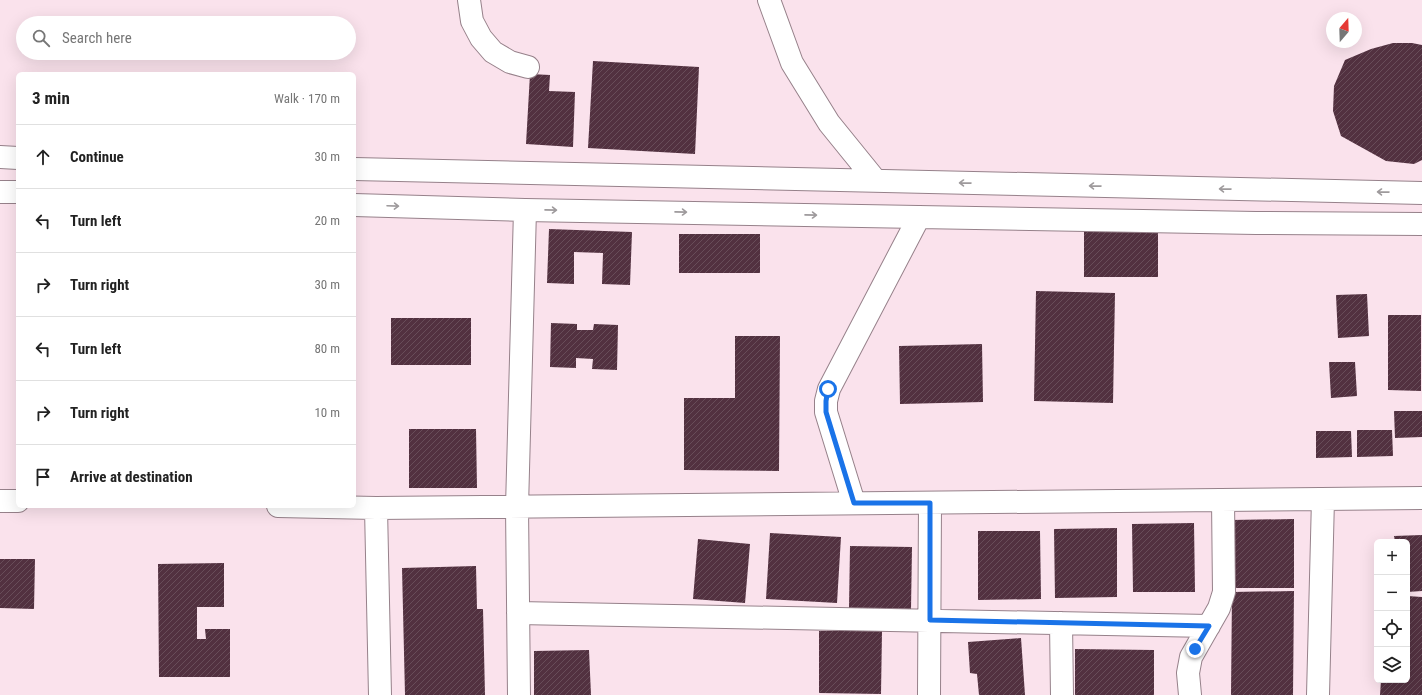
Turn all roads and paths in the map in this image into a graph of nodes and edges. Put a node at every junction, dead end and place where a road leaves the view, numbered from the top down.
1 (469, 0) edge
2 (769, 0) edge
3 (528, 66) dead end
4 (0, 157) edge
5 (16, 158) edge
6 (356, 169) edge
7 (876, 181) junction
8 (1256, 189) junction
9 (0, 192) edge
10 (16, 192) edge
11 (1422, 193) edge
12 (356, 205) edge
13 (525, 210) junction
14 (918, 216) junction
15 (1256, 223) junction
16 (1422, 224) edge
17 (1422, 498) edge
18 (1323, 499) junction
19 (1223, 500) junction
20 (0, 501) edge
21 (16, 501) edge
22 (854, 503) junction
23 (930, 503) junction
24 (517, 507) junction
25 (356, 508) edge
26 (376, 508) junction
27 (518, 613) junction
28 (930, 620) junction
29 (1061, 623) junction
30 (1209, 626) junction
31 (380, 695) edge
32 (519, 695) edge
33 (929, 695) edge
34 (1062, 695) edge
35 (1190, 695) edge
36 (1318, 695) edge

1 - 3 street
2 - 7 street
4 - 5 street
6 - 7 street
8 -> 7 street
11 -> 8 street
8 - 15 street
9 - 10 street
12 -> 13 street
13 -> 14 street
13 - 24 street
14 - 15 street
14 - 22 street
15 - 16 street
17 - 18 street
18 - 19 street
18 - 36 street
19 - 23 street
19 - 30 street
20 - 21 street
22 - 23 street
22 - 24 street
23 - 28 street
24 - 26 street
24 - 27 street
25 - 26 street
26 - 31 street
27 - 28 street
27 - 32 street
28 - 29 street
28 - 33 street
29 - 30 street
29 - 34 street
30 - 35 street

